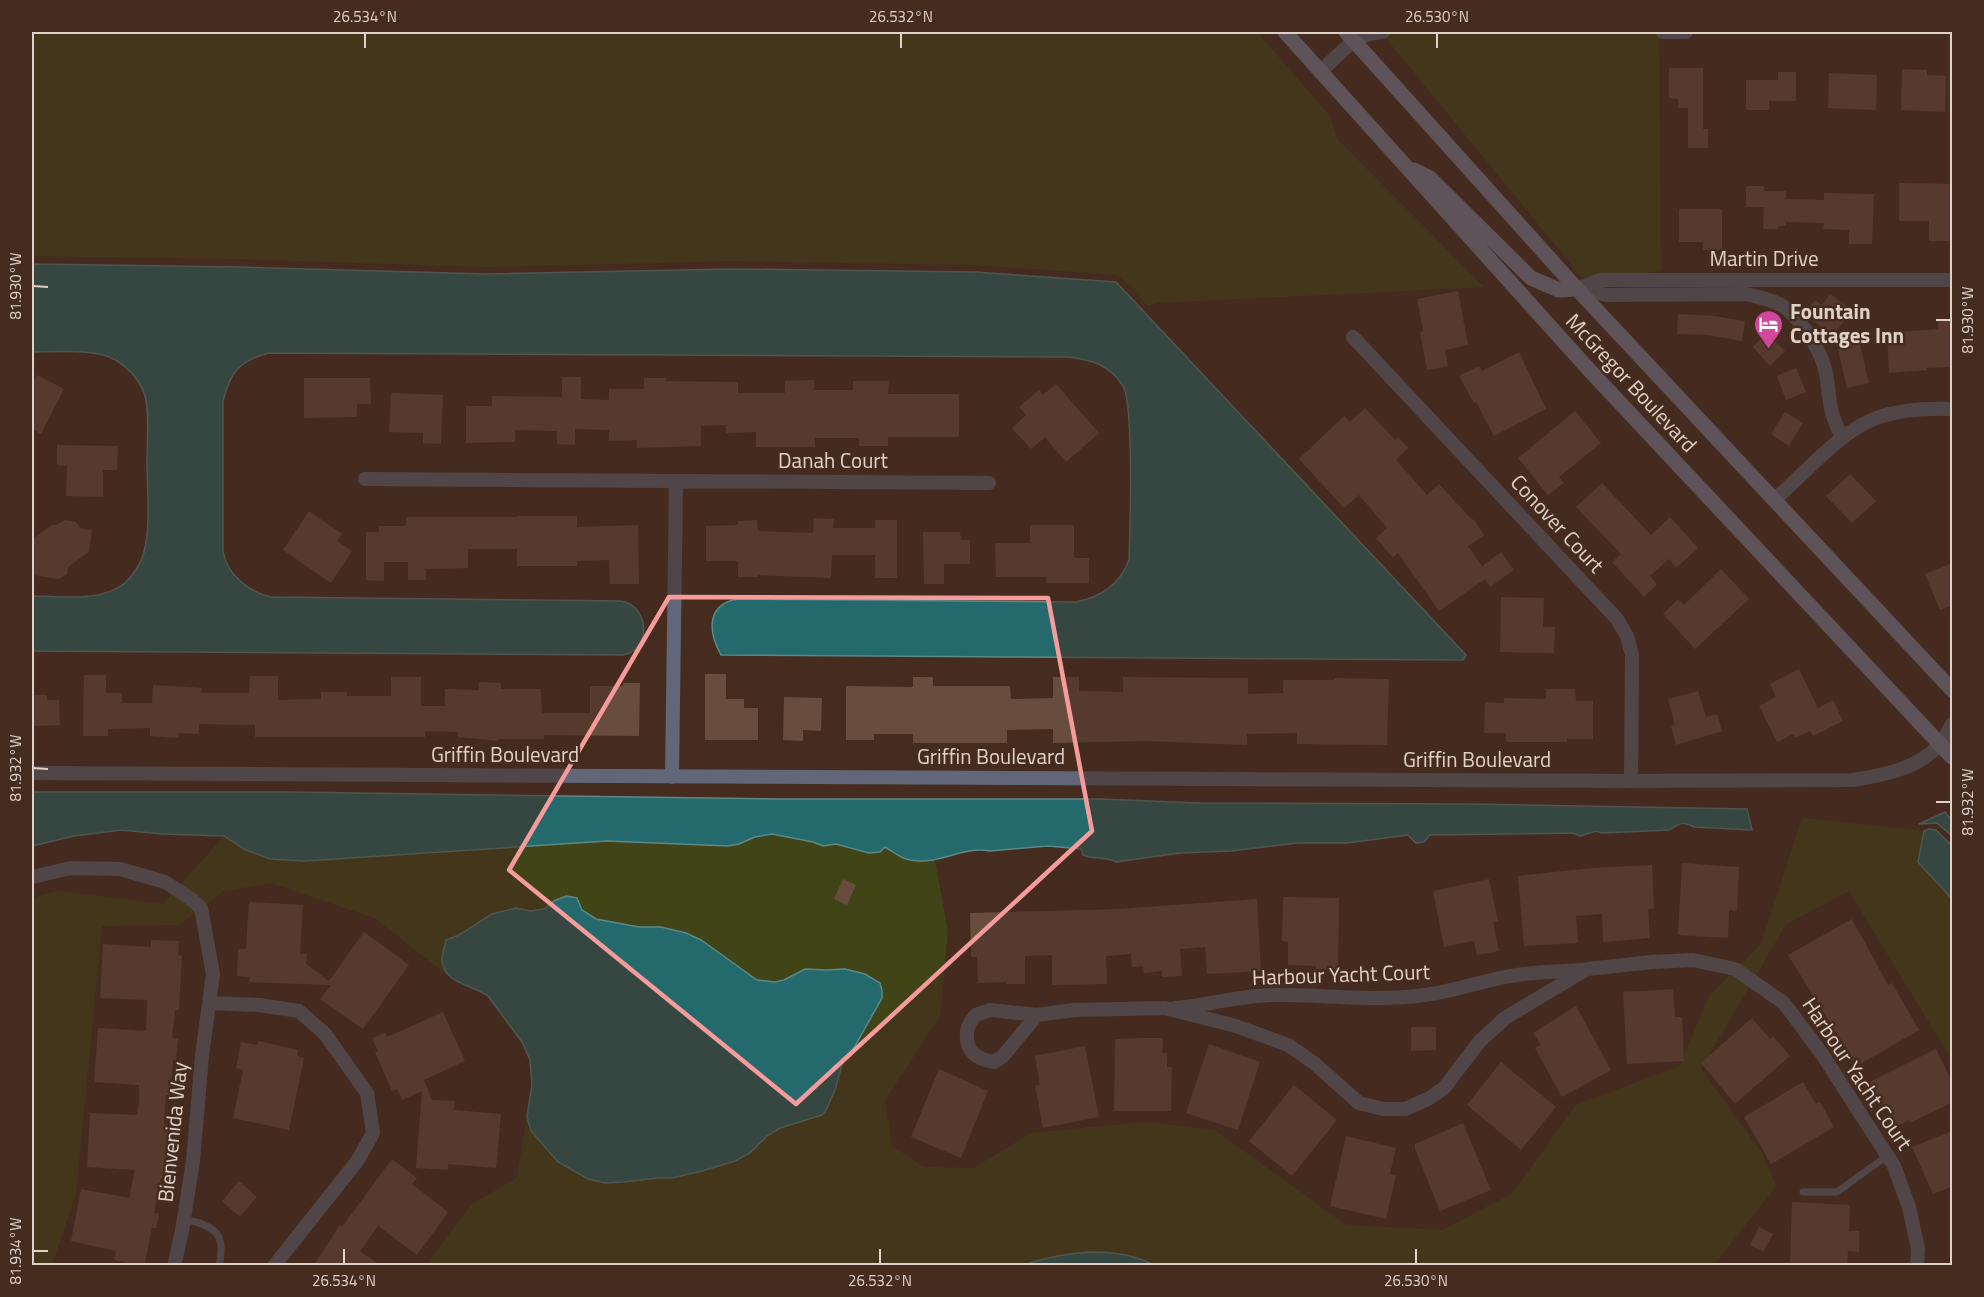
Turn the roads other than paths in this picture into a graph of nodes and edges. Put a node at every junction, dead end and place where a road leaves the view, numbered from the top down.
1 (1285, 32) edge
2 (1383, 32) edge
3 (1664, 32) edge
4 (1686, 32) edge
5 (1350, 36) edge
6 (1320, 72) junction
7 (1406, 166) junction
8 (1953, 279) edge
9 (1577, 289) junction
10 (1353, 337) dead end
11 (1953, 409) edge
12 (1842, 438) junction
13 (365, 479) dead end
14 (676, 482) junction
15 (989, 483) dead end
16 (1774, 500) junction
17 (1953, 690) edge
18 (1953, 724) edge
19 (1940, 744) junction
20 (1953, 757) edge
21 (32, 773) edge
22 (672, 777) junction
23 (1631, 781) junction
24 (32, 877) edge
25 (1587, 969) junction
26 (210, 1003) junction
27 (1165, 1008) junction
28 (1037, 1015) junction
29 (1887, 1156) junction
30 (1803, 1192) dead end
31 (184, 1219) junction
32 (174, 1266) edge
33 (219, 1266) edge
34 (274, 1266) edge
35 (1917, 1266) edge

1 - 6 main road, McGregor Boulevard
2 - 5 street
3 - 4 street
5 - 6 street
5 - 9 main road, McGregor Boulevard
6 - 7 main road, McGregor Boulevard
7 - 9 main road
7 - 19 main road, McGregor Boulevard
8 - 9 street, Martin Drive
9 - 12 street
9 - 16 main road, McGregor Boulevard
10 - 23 street, Conover Court
11 - 12 street
12 - 16 street
13 - 14 street, Danah Court
14 - 15 street, Danah Court
14 - 22 street
16 - 17 main road, McGregor Boulevard
18 - 19 street, Griffin Boulevard
19 - 20 main road, McGregor Boulevard
19 - 23 street, Griffin Boulevard
21 - 22 street, Griffin Boulevard
22 - 23 street, Griffin Boulevard
24 - 26 street, Bienvenida Way
25 - 27 street, Harbour Yacht Court
25 - 27 street, Harbour Yacht Court
25 - 29 street, Harbour Yacht Court
26 - 31 street, Bienvenida Way
26 - 34 street
27 - 28 street, Harbour Yacht Court
28 - 28 street, Harbour Yacht Court
29 - 30 lane
29 - 35 street, Harbour Yacht Court
31 - 32 street, Bienvenida Way
31 - 33 lane

